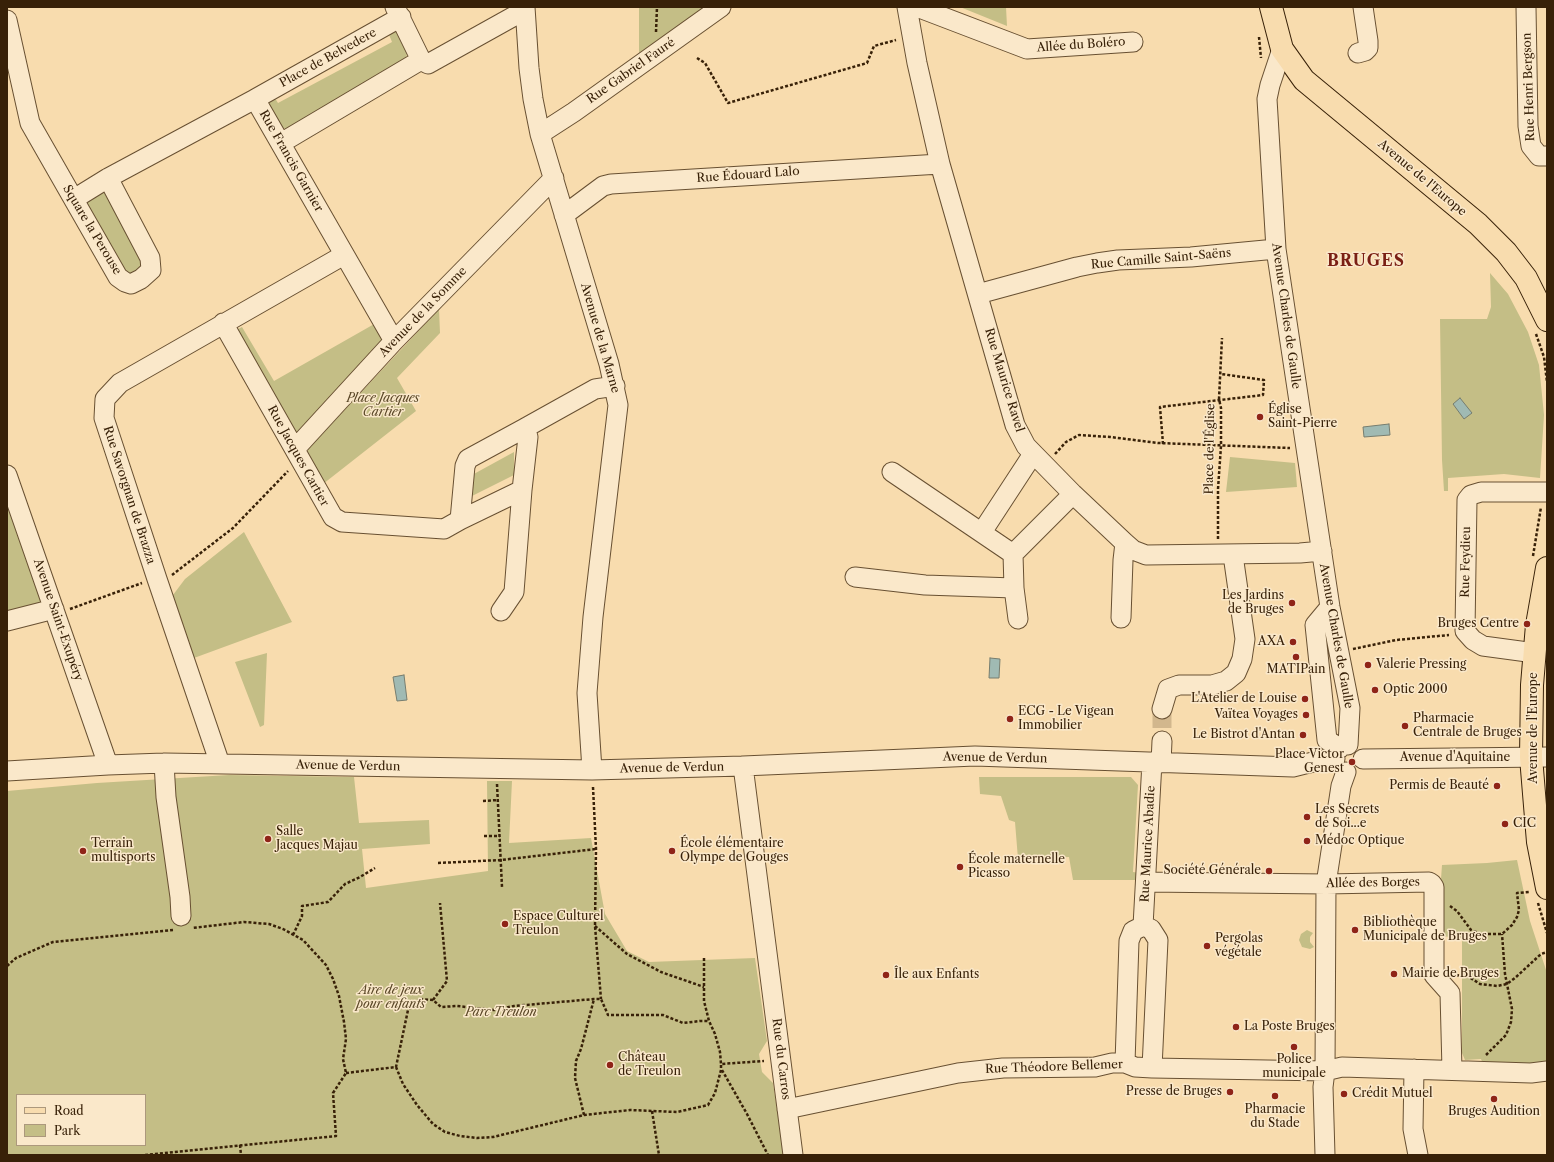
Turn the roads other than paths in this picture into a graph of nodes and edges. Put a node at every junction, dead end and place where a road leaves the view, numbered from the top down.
1 (721, 7) edge
2 (907, 7) edge
3 (917, 7) edge
4 (1271, 7) edge
5 (1363, 7) edge
6 (1526, 7) edge
7 (525, 9) edge
8 (398, 12) edge
9 (7, 20) edge
10 (1133, 42) dead end
11 (1282, 49) junction
12 (1358, 53) dead end
13 (422, 60) junction
14 (256, 99) junction
15 (540, 134) junction
16 (281, 143) junction
17 (1547, 156) edge
18 (940, 164) junction
19 (108, 178) junction
20 (554, 178) junction
21 (74, 199) junction
22 (564, 214) junction
23 (1276, 249) junction
24 (344, 255) junction
25 (978, 294) junction
26 (223, 324) junction
27 (1541, 326) edge
28 (394, 341) junction
29 (615, 386) junction
30 (525, 428) junction
31 (297, 454) junction
32 (1039, 461) junction
33 (892, 472) dead end
34 (7, 475) edge
35 (522, 490) junction
36 (1547, 492) edge
37 (1073, 494) junction
38 (460, 520) junction
39 (982, 532) junction
40 (1126, 543) junction
41 (1322, 551) junction
42 (1013, 554) junction
43 (1233, 555) junction
44 (1547, 568) edge
45 (856, 578) dead end
46 (1014, 588) junction
47 (1330, 607) junction
48 (501, 611) dead end
49 (56, 614) junction
50 (1121, 618) dead end
51 (1018, 619) dead end
52 (7, 620) edge
53 (1535, 653) junction
54 (1162, 709) tunnel mouth
55 (1162, 741) tunnel mouth
56 (1342, 756) junction
57 (1539, 757) edge
58 (1157, 762) junction
59 (164, 763) junction
60 (220, 764) junction
61 (108, 765) junction
62 (743, 766) junction
63 (592, 770) junction
64 (7, 771) edge
65 (1146, 882) junction
66 (1326, 884) junction
67 (1541, 889) edge
68 (181, 925) road end
69 (1143, 926) junction
70 (1125, 1063) junction
71 (1152, 1068) junction
72 (1414, 1068) junction
73 (1452, 1070) junction
74 (1325, 1071) junction
75 (1547, 1071) edge
76 (787, 1108) junction
77 (793, 1155) edge
78 (1325, 1155) edge
79 (1418, 1155) edge

1 - 15 street, Rue Gabriel Fauré
2 - 18 street, Rue Maurice Ravel
3 - 10 street, Allée du Boléro
4 - 11 main road
5 - 12 street
6 - 17 street, Rue Henri Bergson
7 - 13 street
7 - 15 street, Avenue de la Marne
8 - 13 street
8 - 14 street, Place de Belvedere
9 - 21 street, Square la Perouse
11 - 23 street, Avenue Charles de Gaulle
11 - 27 main road, Avenue de l'Europe
13 - 16 street
14 - 16 street, Rue Francis Garnier
14 - 19 street, Rue Francis Garnier
15 - 20 street, Avenue de la Marne
16 - 24 street, Rue Francis Garnier
18 - 22 street, Rue Édouard Lalo
18 - 25 street, Rue Maurice Ravel
19 - 21 street, Rue Francis Garnier
19 - 21 street, Square la Perouse
20 - 22 street, Avenue de la Marne
20 - 28 street, Avenue de la Somme
22 - 29 street, Avenue de la Marne
23 - 25 street, Rue Camille Saint-Saëns
23 - 41 street, Avenue Charles de Gaulle
24 - 26 street, Rue Savorgnan de Brazza
24 - 28 street, Rue Francis Garnier
25 - 32 street, Rue Maurice Ravel
26 - 31 street, Rue Jacques Cartier
26 - 60 street, Rue Savorgnan de Brazza
28 - 31 street, Avenue de la Somme
29 - 30 street
29 - 63 street, Avenue de la Marne
30 - 35 street
30 - 38 street
31 - 38 street, Rue Jacques Cartier
32 - 37 street, Rue Maurice Ravel
32 - 39 street
33 - 39 street
34 - 49 street, Avenue Saint-Exupéry
35 - 38 street, Rue Jacques Cartier
35 - 48 street
36 - 53 street, Rue Feydieu
37 - 40 street, Rue Maurice Ravel
37 - 42 street
39 - 42 street
40 - 43 street, Rue Maurice Ravel
40 - 50 street
41 - 43 street, Rue Maurice Ravel
41 - 47 street, Avenue Charles de Gaulle
42 - 46 street
43 - 54 street
44 - 53 main road, Avenue de l'Europe
45 - 46 street
46 - 51 street
47 - 56 street, Avenue Charles de Gaulle
47 - 56 street
49 - 52 street
49 - 61 street, Avenue Saint-Exupéry
53 - 57 main road, Avenue de l'Europe
55 - 58 street, Rue Maurice Abadie
56 - 57 street, Avenue d'Aquitaine
56 - 58 street, Avenue de Verdun
56 - 66 street, Avenue Charles de Gaulle
57 - 67 main road, Avenue de l'Europe
58 - 62 street, Avenue de Verdun
58 - 65 street, Rue Maurice Abadie
59 - 60 street, Avenue de Verdun
59 - 61 street, Avenue de Verdun
59 - 68 street
60 - 63 street, Avenue de Verdun
61 - 64 street, Avenue de Verdun
62 - 63 street, Avenue de Verdun
62 - 76 street, Rue du Carros
65 - 66 street, Allée des Borges
65 - 69 street, Rue Maurice Abadie
66 - 73 street, Allée des Borges
66 - 74 street, Avenue Charles de Gaulle
69 - 70 street
69 - 71 street
70 - 71 street, Rue Théodore Bellemer
70 - 76 street, Rue Théodore Bellemer
71 - 74 street, Rue Théodore Bellemer
72 - 73 street, Rue Théodore Bellemer
72 - 74 street, Rue Théodore Bellemer
72 - 79 street
73 - 75 street, Rue Théodore Bellemer
74 - 78 street, Avenue Charles de Gaulle
76 - 77 street, Rue du Carros

